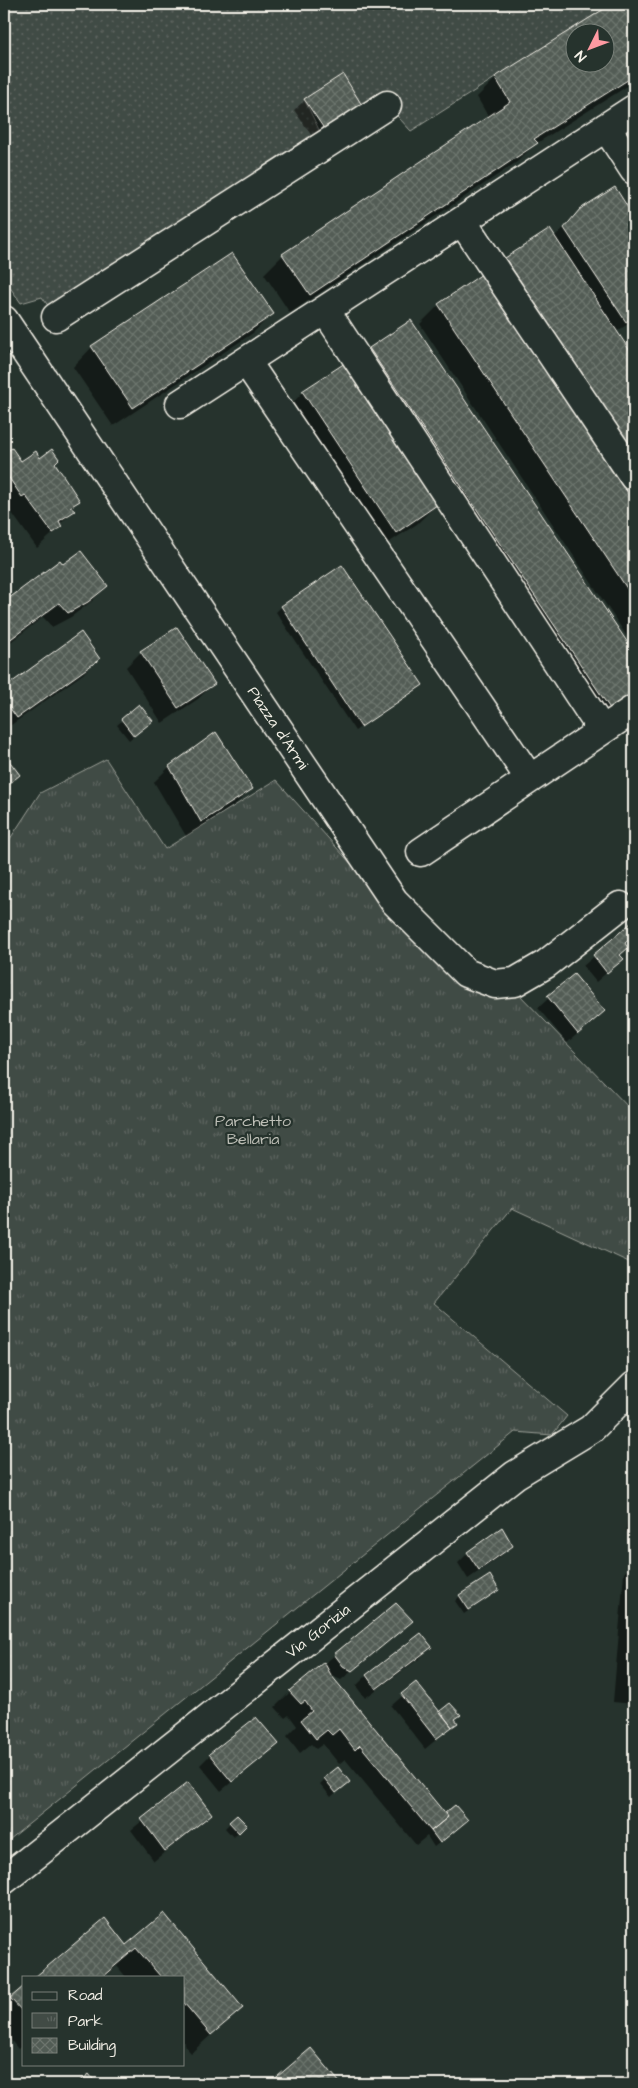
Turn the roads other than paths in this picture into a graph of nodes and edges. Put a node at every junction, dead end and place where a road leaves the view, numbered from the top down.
1 (387, 105) dead end
2 (634, 109) edge
3 (606, 128) junction
4 (634, 170) edge
5 (462, 221) junction
6 (325, 310) junction
7 (56, 317) dead end
8 (4, 320) edge
9 (14, 356) edge
10 (246, 361) junction
11 (180, 404) dead end
12 (634, 476) edge
13 (634, 709) edge
14 (602, 730) junction
15 (530, 779) junction
16 (421, 852) dead end
17 (620, 906) dead end
18 (634, 1386) edge
19 (4, 1880) edge

1 - 7 street
2 - 3 street
3 - 4 street
3 - 5 street
5 - 6 street
5 - 12 street
6 - 10 street
6 - 14 street
8 - 9 street, Piazza d'Armi
9 - 17 street, Piazza d'Armi
10 - 11 street
10 - 15 street
13 - 14 street
14 - 15 street
15 - 16 street
18 - 19 street, Via Gorizia

